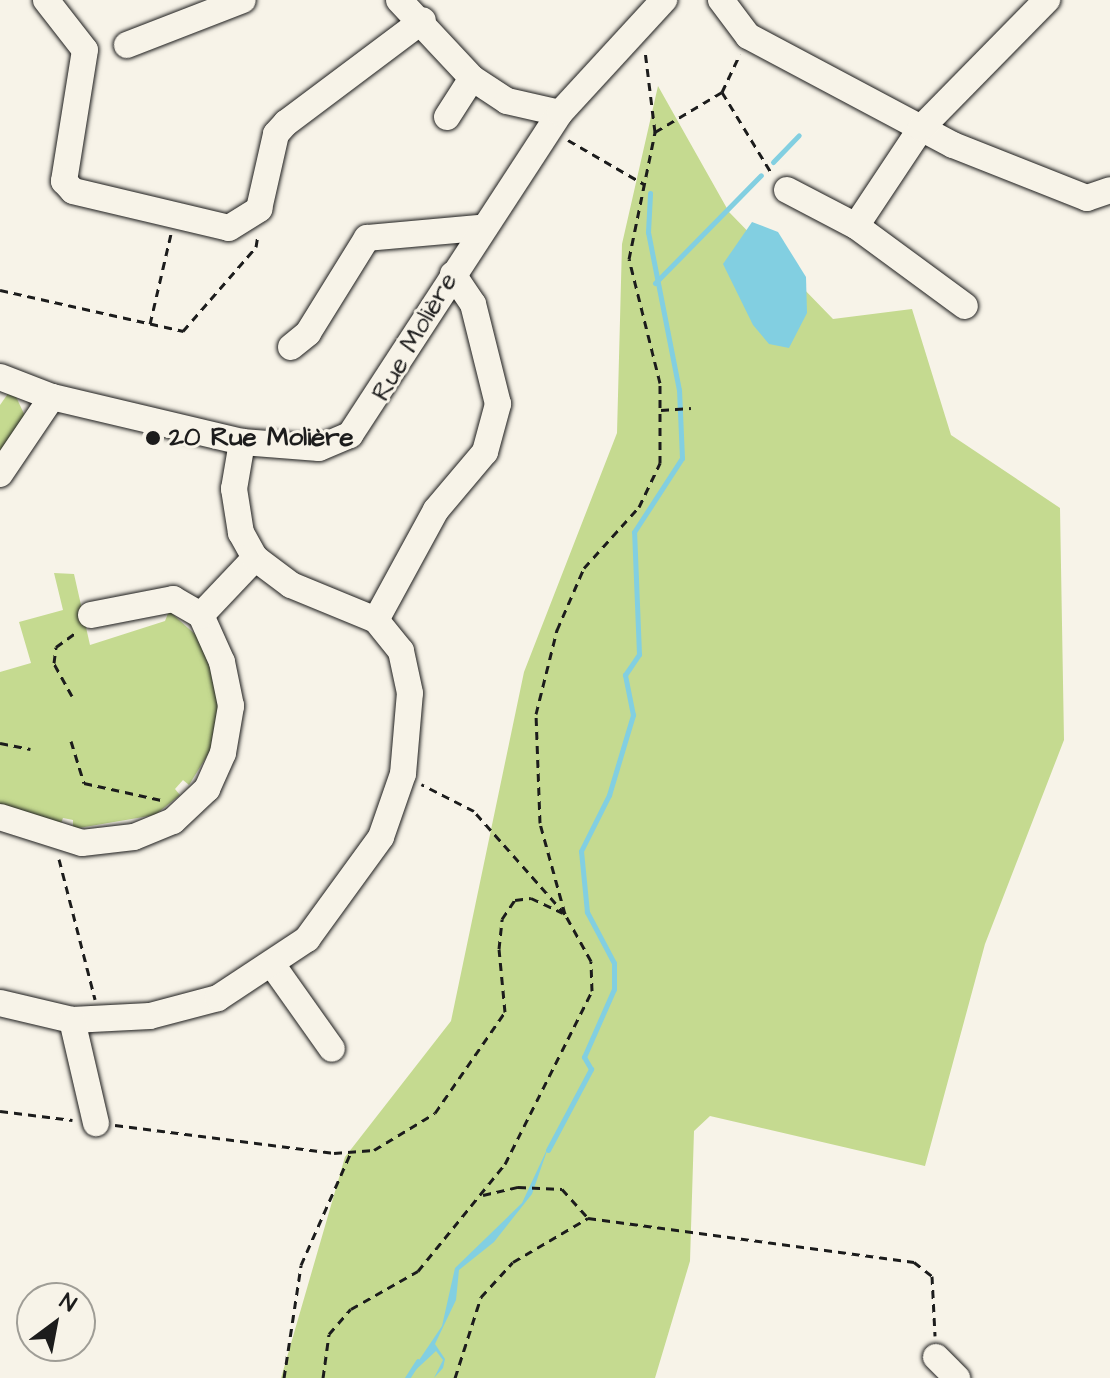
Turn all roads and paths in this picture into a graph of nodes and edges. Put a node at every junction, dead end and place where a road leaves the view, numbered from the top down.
1 (46, 0) edge
2 (243, 0) edge
3 (399, 0) edge
4 (664, 0) edge
5 (721, 0) edge
6 (1047, 0) edge
7 (423, 20) junction
8 (642, 24) junction
9 (748, 36) junction
10 (127, 45) dead end
11 (472, 78) junction
12 (722, 92) junction
13 (447, 117) dead end
14 (554, 121) junction
15 (921, 128) junction
16 (655, 132) junction
17 (644, 184) junction
18 (787, 190) joint
19 (1110, 190) edge
20 (175, 215) junction
21 (249, 220) junction
22 (856, 226) junction
23 (480, 228) junction
24 (453, 274) junction
25 (0, 290) edge
26 (965, 306) dead end
27 (150, 324) junction
28 (291, 347) dead end
29 (0, 377) edge
30 (52, 397) junction
31 (691, 408) dead end
32 (661, 410) junction
33 (242, 442) junction
34 (0, 474) edge
35 (255, 558) junction
36 (91, 615) joint
37 (201, 615) junction
38 (376, 620) junction
39 (72, 696) dead end
40 (71, 741) dead end
41 (0, 743) edge
42 (30, 749) dead end
43 (403, 774) junction
44 (181, 813) junction
45 (0, 817) edge
46 (53, 837) junction
47 (565, 914) junction
48 (274, 967) junction
49 (0, 1003) edge
50 (99, 1018) junction
51 (72, 1020) junction
52 (332, 1049) dead end
53 (0, 1111) edge
54 (96, 1123) junction
55 (351, 1152) junction
56 (480, 1196) junction
57 (588, 1218) junction
58 (936, 1357) joint
59 (284, 1378) edge
60 (323, 1378) edge
61 (455, 1378) edge
62 (957, 1378) edge

1 - 20 street
2 - 10 street
3 - 7 street
4 - 8 street, Rue Molière
5 - 9 street
6 - 15 street
7 - 11 street
7 - 21 street
8 - 14 street, Rue Molière
8 - 16 path
9 - 12 path
9 - 15 street
11 - 13 street
11 - 14 street
12 - 16 path
12 - 18 path
14 - 17 path
14 - 23 street, Rue Molière
15 - 19 street
15 - 22 street
16 - 17 path
17 - 32 path
18 - 22 street
20 - 21 street
20 - 27 path
21 - 27 path
22 - 26 street
23 - 24 street, Rue Molière
23 - 28 street
24 - 33 street, Rue Molière
24 - 38 street
25 - 27 path
29 - 30 street, Rue Molière
30 - 33 street, Rue Molière
30 - 34 street
31 - 32 path
32 - 47 path
33 - 35 street
35 - 37 street
35 - 38 street
36 - 37 street
36 - 39 path
37 - 44 street
38 - 43 street
40 - 44 path
41 - 42 path
43 - 47 path
43 - 48 street
44 - 46 street
45 - 46 street
46 - 50 path
47 - 55 path
47 - 56 path
48 - 50 street
48 - 52 street
49 - 51 street
50 - 51 street
51 - 54 street
53 - 54 path
54 - 55 path
55 - 59 path
56 - 57 path
56 - 60 path
57 - 58 path
57 - 61 path
58 - 62 street

